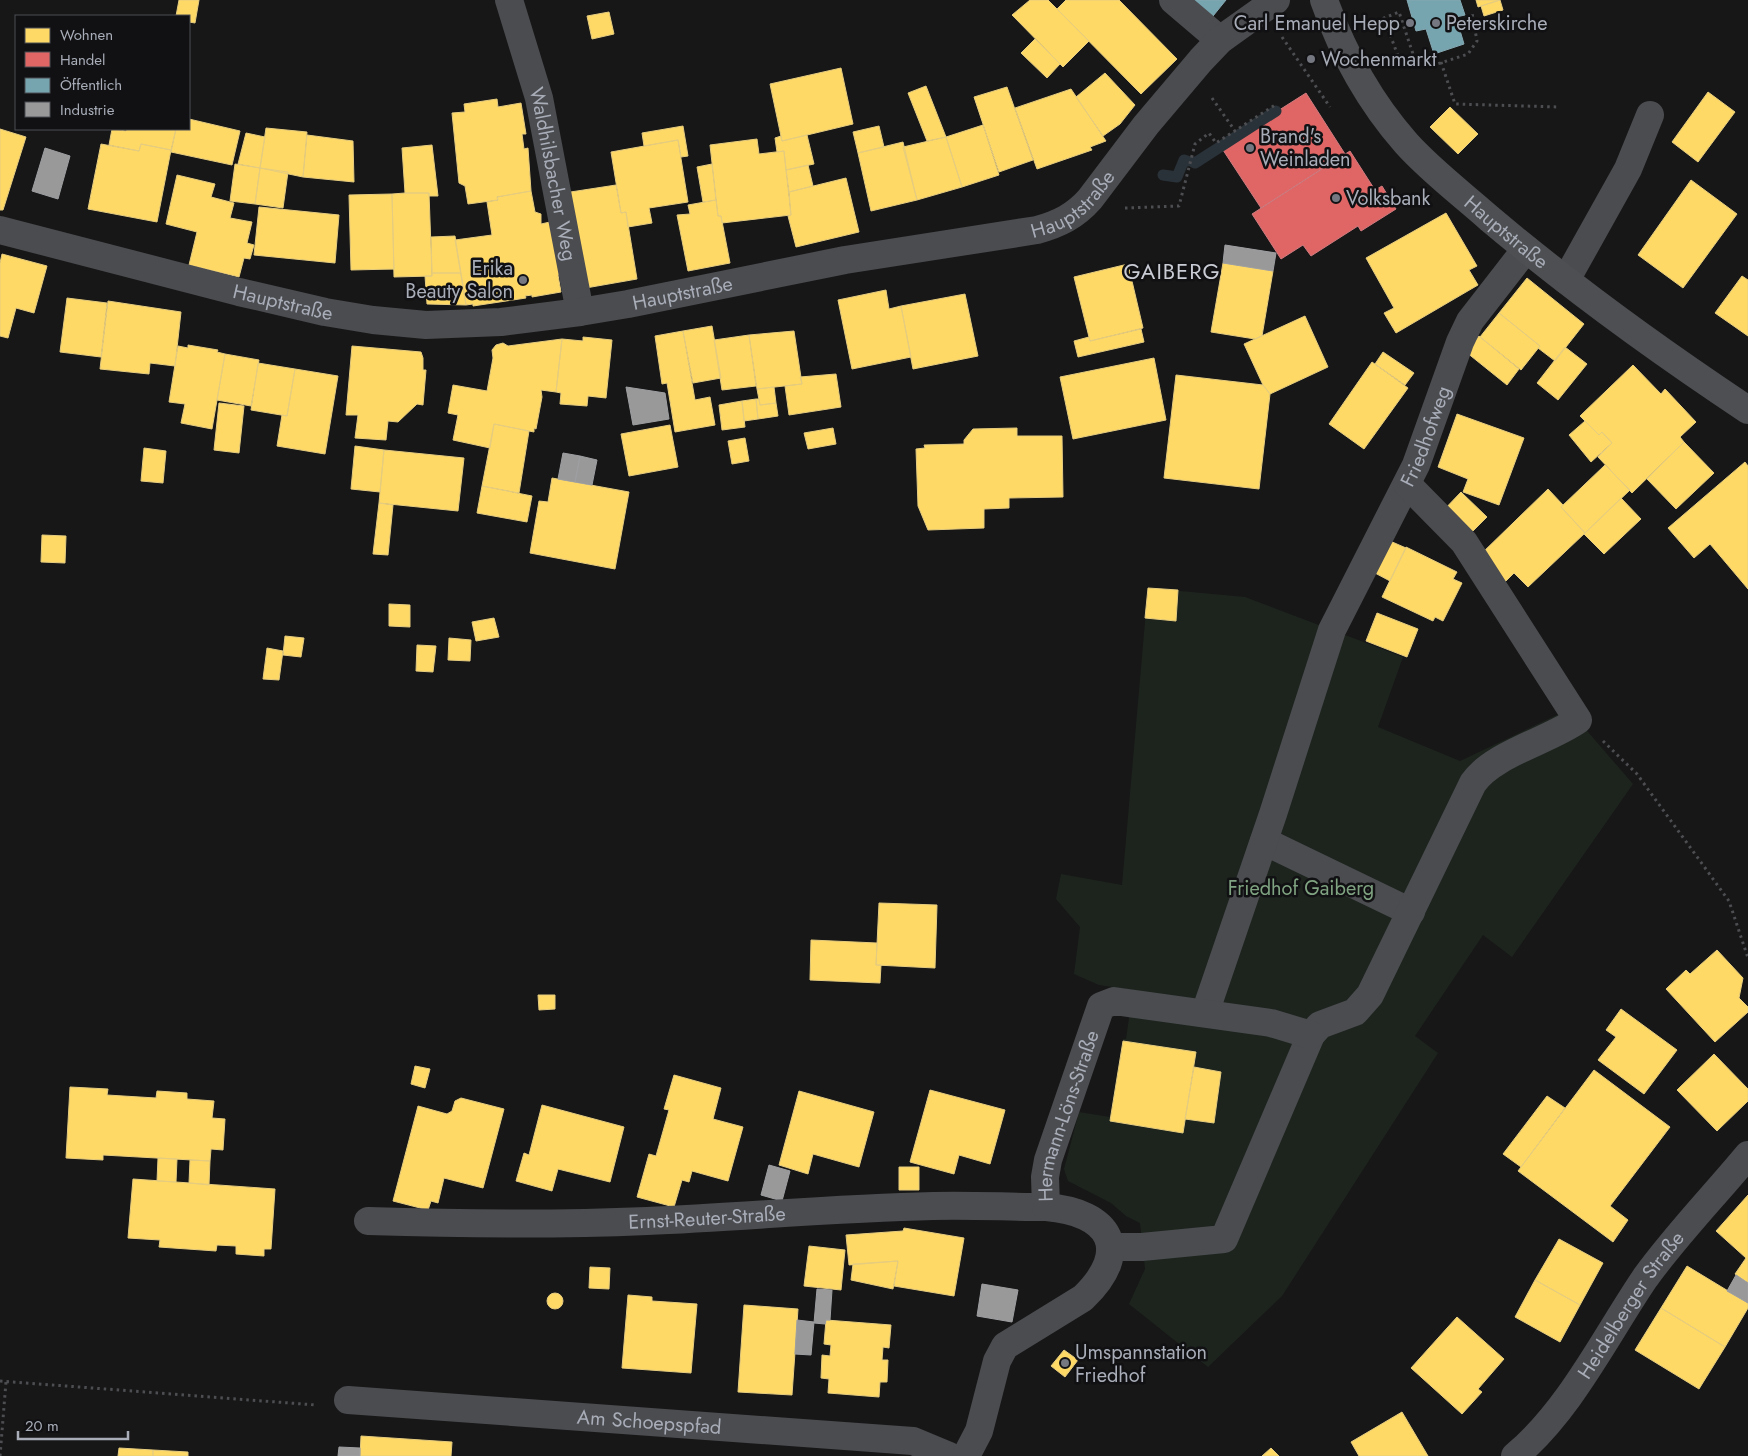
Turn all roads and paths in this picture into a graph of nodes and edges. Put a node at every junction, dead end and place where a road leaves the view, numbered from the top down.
1 (509, 0) edge
2 (1173, 0) edge
3 (1276, 0) edge
4 (1324, 0) edge
5 (1472, 12) dead end
6 (1278, 39) dead end
7 (1220, 40) junction
8 (1395, 49) dead end
9 (1441, 62) junction
10 (1192, 71) junction
11 (1275, 105) dead end
12 (1560, 106) dead end
13 (1330, 107) dead end
14 (1650, 115) dead end
15 (1235, 131) junction
16 (1122, 208) dead end
17 (0, 230) edge
18 (1526, 249) junction
19 (1566, 280) junction
20 (580, 312) junction
21 (1748, 410) edge
22 (1407, 484) junction
23 (1578, 720) junction
24 (1264, 840) junction
25 (1411, 912) junction
26 (1748, 958) edge
27 (1206, 1013) junction
28 (1311, 1036) junction
29 (1748, 1155) edge
30 (1046, 1207) junction
31 (368, 1221) dead end
32 (1110, 1248) junction
33 (0, 1381) edge
34 (6, 1382) junction
35 (348, 1400) joint
36 (0, 1456) edge
37 (949, 1456) edge
38 (966, 1456) edge
39 (1515, 1456) edge

1 - 20 street, Waldhilsbacher Weg
2 - 7 street
3 - 7 street, Hauptstraße
4 - 18 main road, Hauptstraße
5 - 9 path
6 - 13 path
7 - 10 street, Hauptstraße
8 - 9 path
9 - 12 path
10 - 15 path
10 - 20 street, Hauptstraße
11 - 15 path
14 - 19 street
15 - 16 path
17 - 20 street, Hauptstraße
18 - 19 main road, Hauptstraße
18 - 22 street, Friedhofweg
19 - 21 main road, Hauptstraße
22 - 23 street
22 - 24 street, Friedhofweg
23 - 25 street
23 - 26 path
24 - 25 street
24 - 27 street, Friedhofweg
25 - 28 street
27 - 28 street
27 - 30 street, Hermann-Löns-Straße
28 - 32 street
29 - 39 street, Heidelberger Straße
30 - 31 street, Ernst-Reuter-Straße
30 - 32 street, Hermann-Löns-Straße
32 - 38 street
33 - 34 path
34 - 35 path
34 - 36 path
35 - 37 street, Am Schoepspfad

